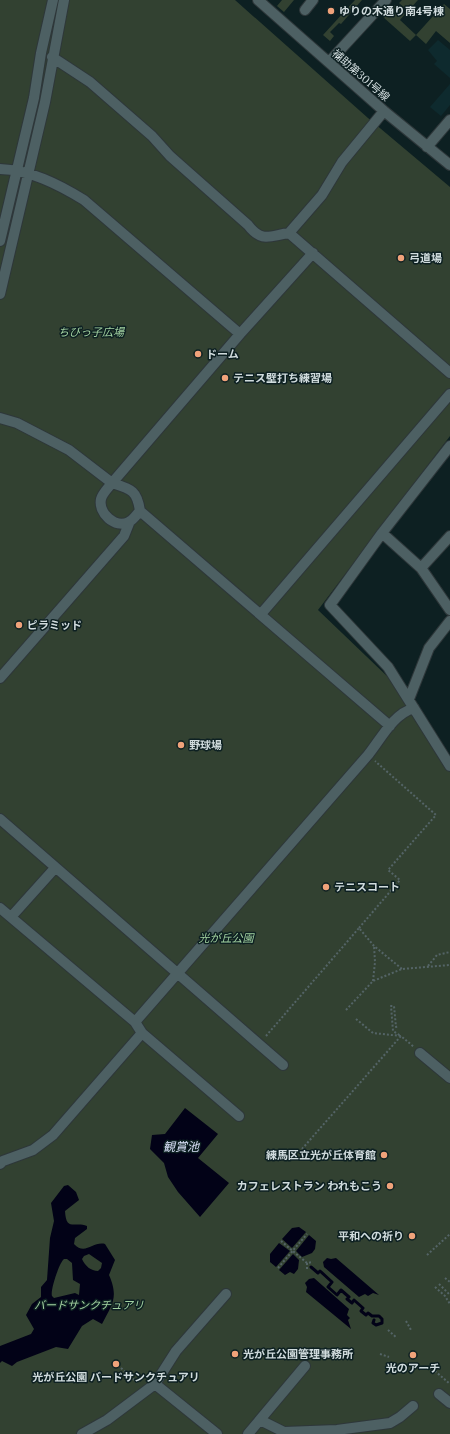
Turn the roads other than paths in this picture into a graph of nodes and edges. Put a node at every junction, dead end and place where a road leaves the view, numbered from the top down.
1 (53, 0) edge
2 (64, 0) edge
3 (258, 0) edge
4 (274, 0) edge
5 (313, 0) edge
6 (386, 0) edge
7 (266, 7) junction
8 (305, 10) dead end
9 (52, 57) junction
10 (329, 62) junction
11 (384, 111) junction
12 (450, 120) edge
13 (427, 147) junction
14 (450, 165) edge
15 (0, 169) edge
16 (16, 170) junction
17 (29, 173) junction
18 (289, 233) junction
19 (0, 241) edge
20 (313, 253) junction
21 (0, 294) edge
22 (240, 334) junction
23 (450, 373) edge
24 (450, 394) edge
25 (0, 418) edge
26 (447, 449) edge
27 (450, 463) edge
28 (112, 484) junction
29 (140, 511) junction
30 (130, 521) junction
31 (382, 533) junction
32 (450, 536) edge
33 (421, 568) junction
34 (450, 610) edge
35 (261, 614) junction
36 (450, 621) edge
37 (0, 678) edge
38 (411, 703) junction
39 (390, 726) junction
40 (450, 766) edge
41 (0, 819) edge
42 (56, 868) junction
43 (0, 908) edge
44 (11, 917) junction
45 (178, 974) junction
46 (135, 1022) junction
47 (142, 1033) junction
48 (420, 1053) road end
49 (283, 1065) dead end
50 (450, 1078) edge
51 (239, 1116) dead end
52 (0, 1164) edge
53 (226, 1294) dead end
54 (305, 1366) dead end
55 (155, 1384) junction
56 (439, 1394) dead end
57 (450, 1403) edge
58 (413, 1406) dead end
59 (260, 1420) junction
60 (82, 1434) edge
61 (217, 1434) edge
62 (248, 1434) edge

1 - 16 street
2 - 9 street
3 - 7 street, 補助第301号線
4 - 7 street
5 - 8 street
6 - 10 street
7 - 10 street, 補助第301号線
9 - 17 street
9 - 18 street
10 - 11 street, 補助第301号線
11 - 13 street, 補助第301号線
11 - 18 street
12 - 13 street
13 - 14 street, 補助第301号線
15 - 16 street
16 - 17 street
16 - 19 street
17 - 21 street
17 - 22 street
18 - 20 street
20 - 22 street
20 - 23 street
22 - 28 street
24 - 35 street
25 - 28 street
26 - 27 street
26 - 31 street
28 - 29 street
28 - 30 street
29 - 30 street
29 - 35 street
30 - 37 street
31 - 33 street
31 - 38 street
32 - 33 street
33 - 34 street
35 - 39 street
36 - 38 street
38 - 39 street
38 - 40 street
39 - 45 street
41 - 42 street
42 - 44 street
42 - 45 street
43 - 44 street
44 - 46 street
45 - 46 street
45 - 49 street
46 - 47 street
47 - 51 street
47 - 52 street
48 - 50 street
53 - 55 street
54 - 59 street
55 - 60 street
55 - 61 street
56 - 57 street
58 - 59 street
59 - 62 street

